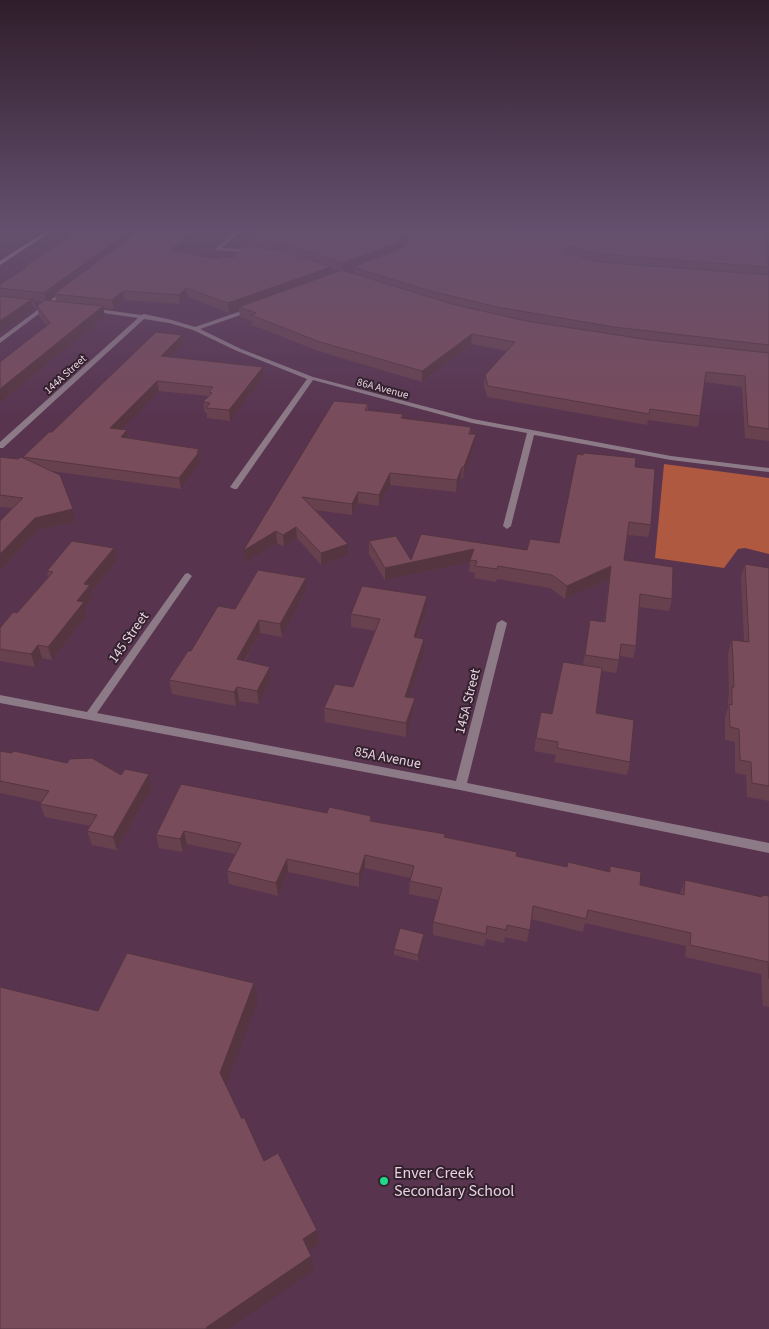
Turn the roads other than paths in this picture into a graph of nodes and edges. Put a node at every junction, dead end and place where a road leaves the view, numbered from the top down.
1 (65, 293) edge
2 (37, 305) edge
3 (264, 305) edge
4 (47, 306) junction
5 (56, 307) edge
6 (86, 310) edge
7 (144, 316) junction
8 (195, 330) junction
9 (0, 341) edge
10 (310, 378) junction
11 (531, 433) junction
12 (0, 446) edge
13 (769, 470) edge
14 (234, 487) dead end
15 (507, 526) dead end
16 (188, 576) dead end
17 (502, 623) dead end
18 (0, 699) edge
19 (90, 715) junction
20 (460, 786) junction
21 (769, 848) edge

1 - 4 street
2 - 4 street
3 - 8 street
4 - 5 street
4 - 9 street
6 - 7 street, 86A Avenue
7 - 8 street, 86A Avenue
7 - 12 street, 144A Street
8 - 10 street, 86A Avenue
10 - 11 street, 86A Avenue
10 - 14 street
11 - 13 street, 86A Avenue
11 - 15 street
16 - 19 street, 145 Street
17 - 20 street, 145A Street
18 - 19 street, 85A Avenue
19 - 20 street, 85A Avenue
20 - 21 street, 85A Avenue

